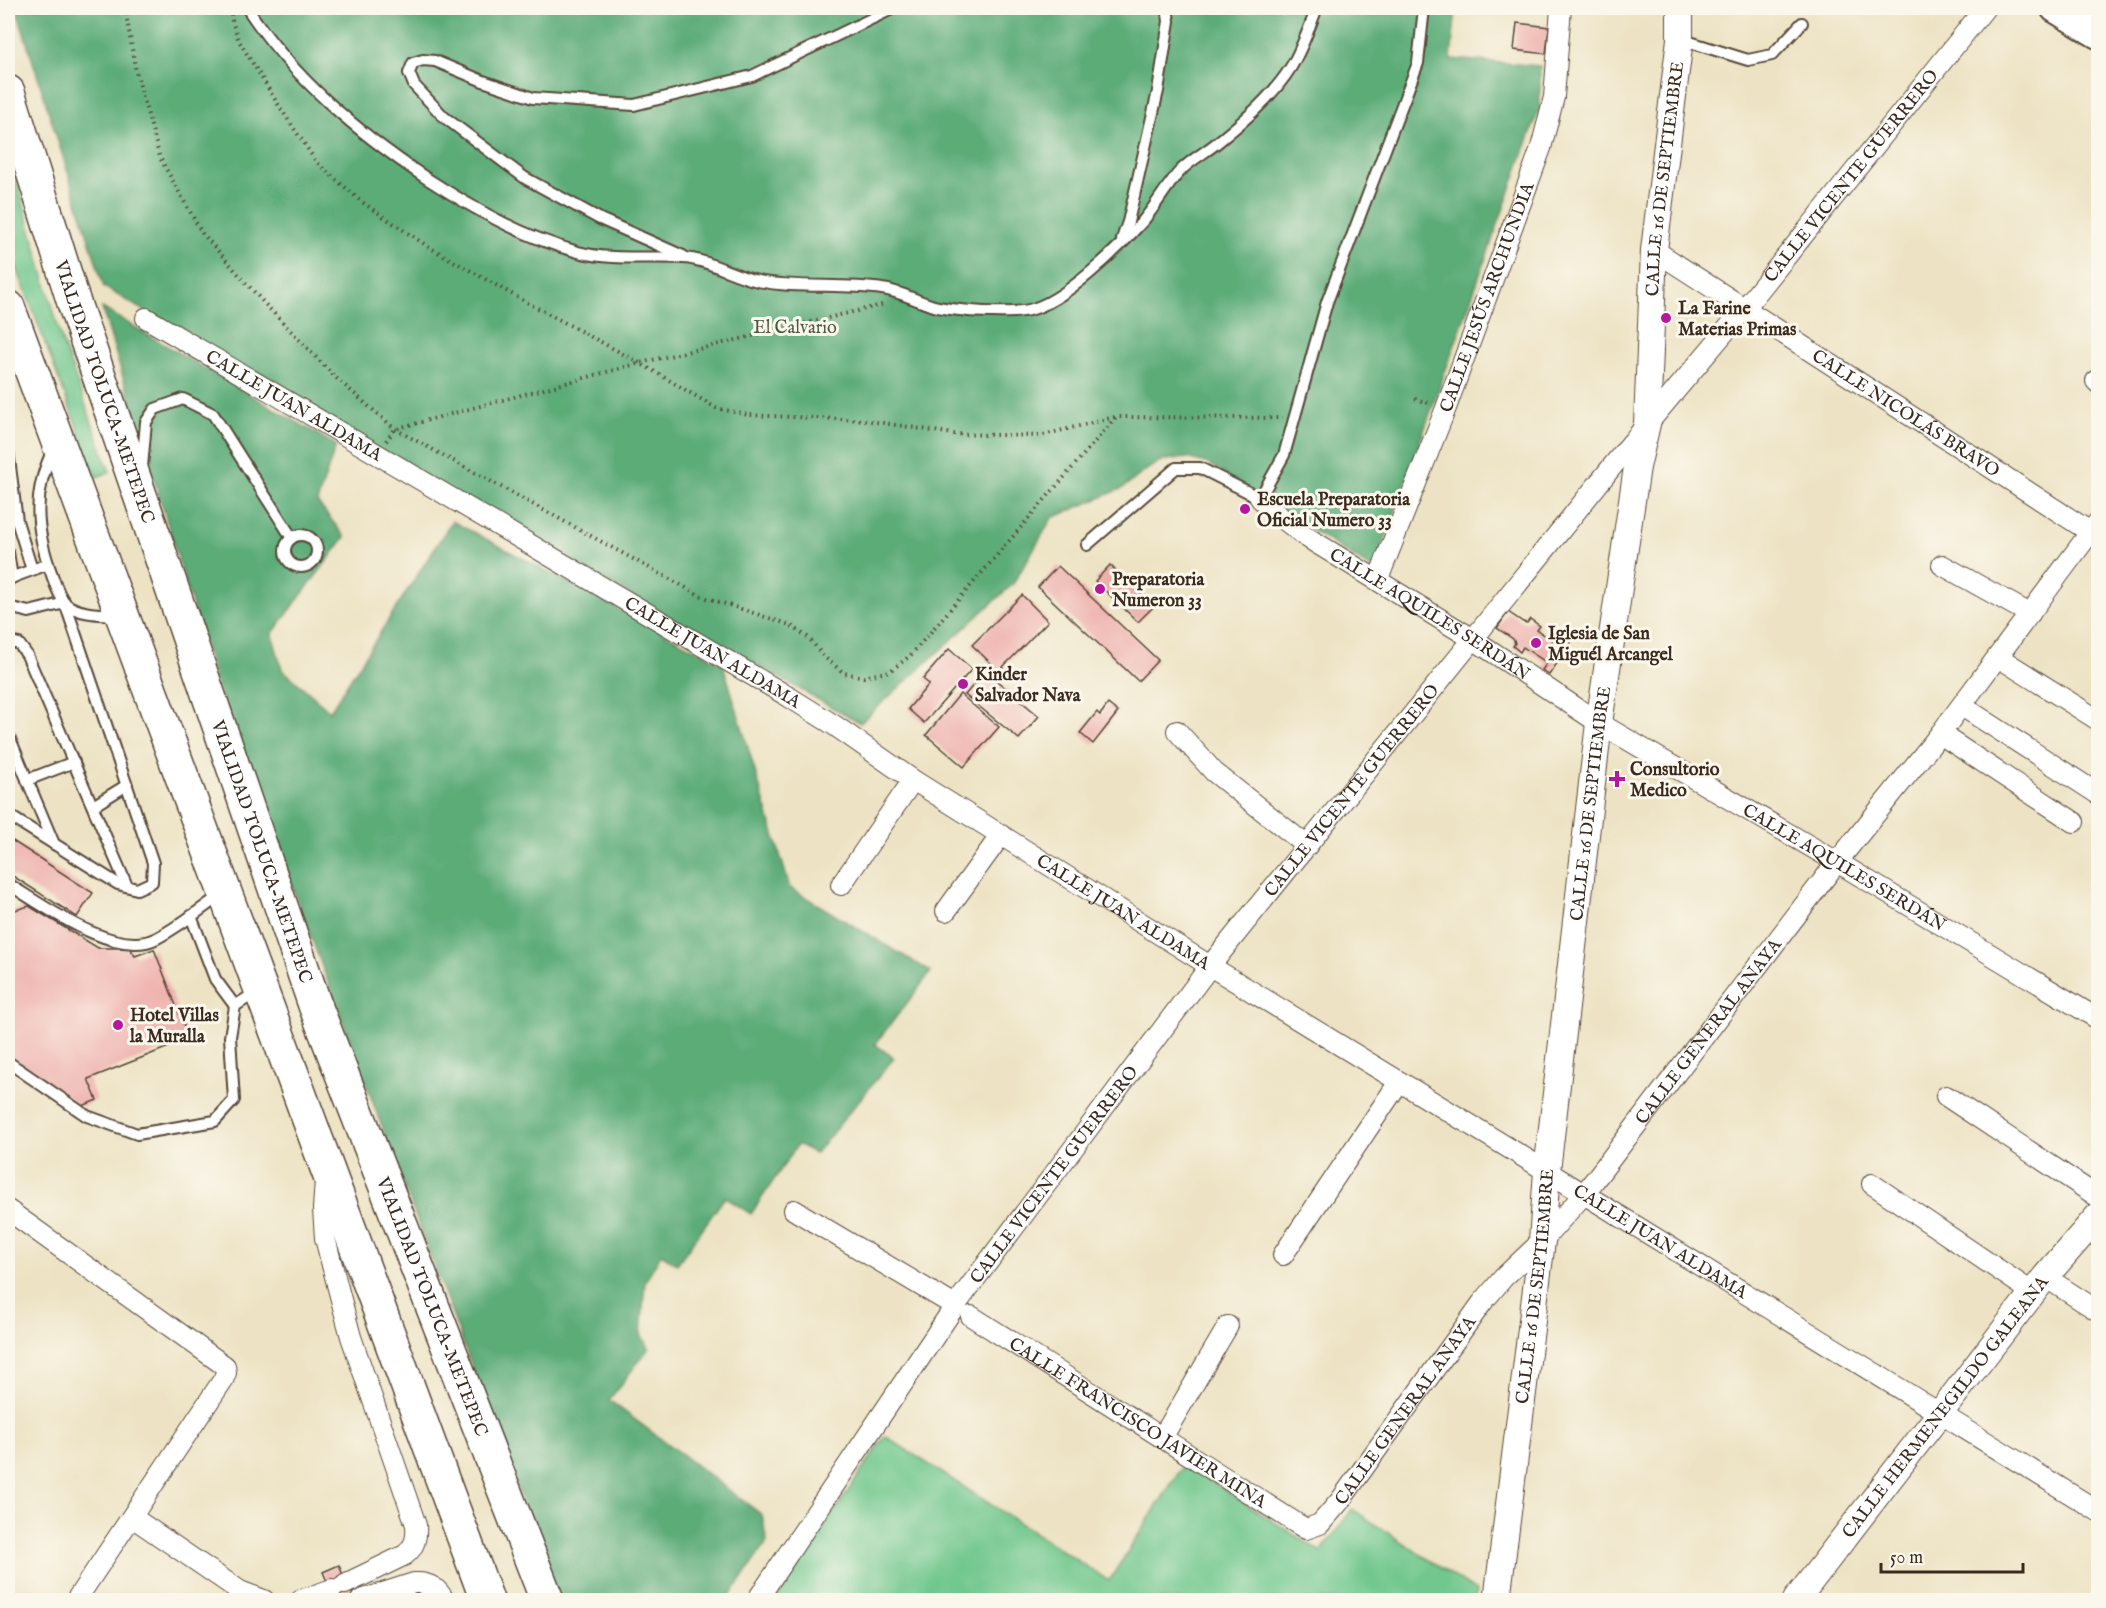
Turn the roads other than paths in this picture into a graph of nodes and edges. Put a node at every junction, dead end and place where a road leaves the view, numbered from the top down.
1 (247, 8) edge
2 (894, 8) edge
3 (1167, 8) edge
4 (1317, 8) edge
5 (1424, 8) edge
6 (1561, 8) edge
7 (1680, 8) edge
8 (1984, 8) edge
9 (2055, 8) edge
10 (1802, 23) dead end
11 (2098, 34) edge
12 (1680, 39) junction
13 (8, 92) edge
14 (1119, 245) junction
15 (1653, 250) junction
16 (686, 258) junction
17 (8, 307) edge
18 (1745, 308) junction
19 (146, 318) dead end
20 (1647, 424) junction
21 (57, 443) junction
22 (8, 450) edge
23 (136, 486) junction
24 (1260, 498) junction
25 (2096, 531) edge
26 (292, 538) dead end
27 (1087, 546) dead end
28 (8, 552) edge
29 (48, 564) junction
30 (1942, 565) dead end
31 (32, 570) junction
32 (10, 579) edge
33 (1378, 579) junction
34 (65, 603) junction
35 (8, 607) edge
36 (2030, 614) junction
37 (122, 616) junction
38 (1473, 639) junction
39 (8, 640) edge
40 (1998, 657) junction
41 (1962, 705) junction
42 (2098, 720) edge
43 (1599, 723) junction
44 (1177, 731) dead end
45 (8, 735) edge
46 (1940, 735) junction
47 (74, 762) junction
48 (27, 780) junction
49 (913, 780) junction
50 (127, 785) junction
51 (2098, 794) edge
52 (93, 806) junction
53 (8, 815) edge
54 (2074, 822) dead end
55 (1001, 835) junction
56 (54, 844) junction
57 (1307, 846) junction
58 (1837, 862) junction
59 (8, 884) edge
60 (841, 885) dead end
61 (128, 886) junction
62 (225, 892) junction
63 (946, 911) dead end
64 (191, 916) junction
65 (1210, 966) junction
66 (248, 998) junction
67 (2098, 1020) edge
68 (8, 1062) edge
69 (1399, 1082) junction
70 (1946, 1096) dead end
71 (326, 1166) junction
72 (1547, 1171) junction
73 (1872, 1184) dead end
74 (1584, 1194) junction
75 (2098, 1197) edge
76 (8, 1210) edge
77 (794, 1210) dead end
78 (2098, 1216) edge
79 (1542, 1241) junction
80 (1283, 1255) dead end
81 (2039, 1285) junction
82 (963, 1311) junction
83 (2098, 1311) edge
84 (1228, 1326) dead end
85 (1940, 1414) junction
86 (1162, 1438) junction
87 (2098, 1511) edge
88 (132, 1517) junction
89 (1306, 1529) joint
90 (405, 1556) junction
91 (414, 1583) junction
92 (241, 1596) edge
93 (76, 1600) edge
94 (264, 1600) edge
95 (301, 1600) edge
96 (361, 1600) edge
97 (444, 1600) edge
98 (487, 1600) edge
99 (547, 1600) edge
100 (757, 1600) edge
101 (1497, 1600) edge
102 (1796, 1600) edge

1 - 16 lane
2 - 16 lane
3 - 14 lane
4 - 14 lane
5 - 24 lane
6 - 33 street, CALLE JESÚS ARCHUNDIA
7 - 12 street, CALLE 16 DE SEPTIEMBRE
8 - 18 street, CALLE VICENTE GUERRERO
9 - 11 main road
10 - 12 lane
12 - 15 street, CALLE 16 DE SEPTIEMBRE
13 - 23 highway, VIALIDAD TOLUCA-METEPEC
14 - 16 lane
15 - 18 street, CALLE NICOLÁS BRAVO
15 - 20 street, CALLE 16 DE SEPTIEMBRE
17 - 21 highway
18 - 20 street, CALLE VICENTE GUERRERO
18 - 25 street, CALLE NICOLÁS BRAVO
19 - 49 street, CALLE JUAN ALDAMA
20 - 38 street, CALLE VICENTE GUERRERO
20 - 43 street, CALLE 16 DE SEPTIEMBRE
21 - 29 lane
21 - 37 highway
22 - 31 lane
23 - 26 lane
23 - 99 highway, VIALIDAD TOLUCA-METEPEC
24 - 27 lane
24 - 33 street, CALLE AQUILES SERDÁN
25 - 36 street, CALLE GENERAL ANAYA
28 - 32 lane
29 - 31 lane
29 - 34 lane
30 - 36 street
31 - 32 lane
33 - 38 street, CALLE AQUILES SERDÁN
34 - 35 lane
34 - 37 lane
34 - 50 lane
36 - 40 street, CALLE GENERAL ANAYA
37 - 62 highway
38 - 43 street, CALLE AQUILES SERDÁN
38 - 57 street, CALLE VICENTE GUERRERO
39 - 47 lane
40 - 41 street, CALLE GENERAL ANAYA
40 - 42 street
41 - 46 street, CALLE GENERAL ANAYA
41 - 51 street
43 - 58 street, CALLE AQUILES SERDÁN
43 - 72 street, CALLE 16 DE SEPTIEMBRE
44 - 57 street
45 - 48 lane
46 - 54 street
46 - 58 street, CALLE GENERAL ANAYA
47 - 48 lane
47 - 52 lane
48 - 56 lane
49 - 55 street, CALLE JUAN ALDAMA
49 - 60 street
50 - 52 lane
50 - 61 lane
52 - 61 lane
53 - 56 lane
55 - 63 street
55 - 65 street, CALLE JUAN ALDAMA
56 - 61 lane
57 - 65 street, CALLE VICENTE GUERRERO
58 - 67 street, CALLE AQUILES SERDÁN
58 - 74 street, CALLE GENERAL ANAYA
59 - 64 lane
62 - 64 lane
62 - 66 highway
64 - 66 lane
65 - 69 street, CALLE JUAN ALDAMA
65 - 82 street, CALLE VICENTE GUERRERO
66 - 68 lane
66 - 71 highway
69 - 72 street, CALLE JUAN ALDAMA
69 - 80 street
70 - 75 street
71 - 90 street
71 - 98 highway
72 - 74 street, CALLE JUAN ALDAMA
72 - 79 street, CALLE 16 DE SEPTIEMBRE
73 - 81 street
74 - 79 street, CALLE GENERAL ANAYA
74 - 85 street, CALLE JUAN ALDAMA
76 - 88 street
77 - 82 street, CALLE FRANCISCO JAVIER MINA
78 - 81 street, CALLE HERMENEGILDO GALEANA
79 - 89 street, CALLE GENERAL ANAYA
79 - 101 street, CALLE 16 DE SEPTIEMBRE
81 - 83 street
81 - 85 street, CALLE HERMENEGILDO GALEANA
82 - 86 street, CALLE FRANCISCO JAVIER MINA
82 - 100 street, CALLE VICENTE GUERRERO
84 - 86 street
85 - 87 street, CALLE JUAN ALDAMA
85 - 102 street, CALLE HERMENEGILDO GALEANA
86 - 89 street, CALLE FRANCISCO JAVIER MINA
88 - 92 street
88 - 93 street
90 - 91 street
90 - 95 street
91 - 96 street
91 - 97 street
92 - 94 street

